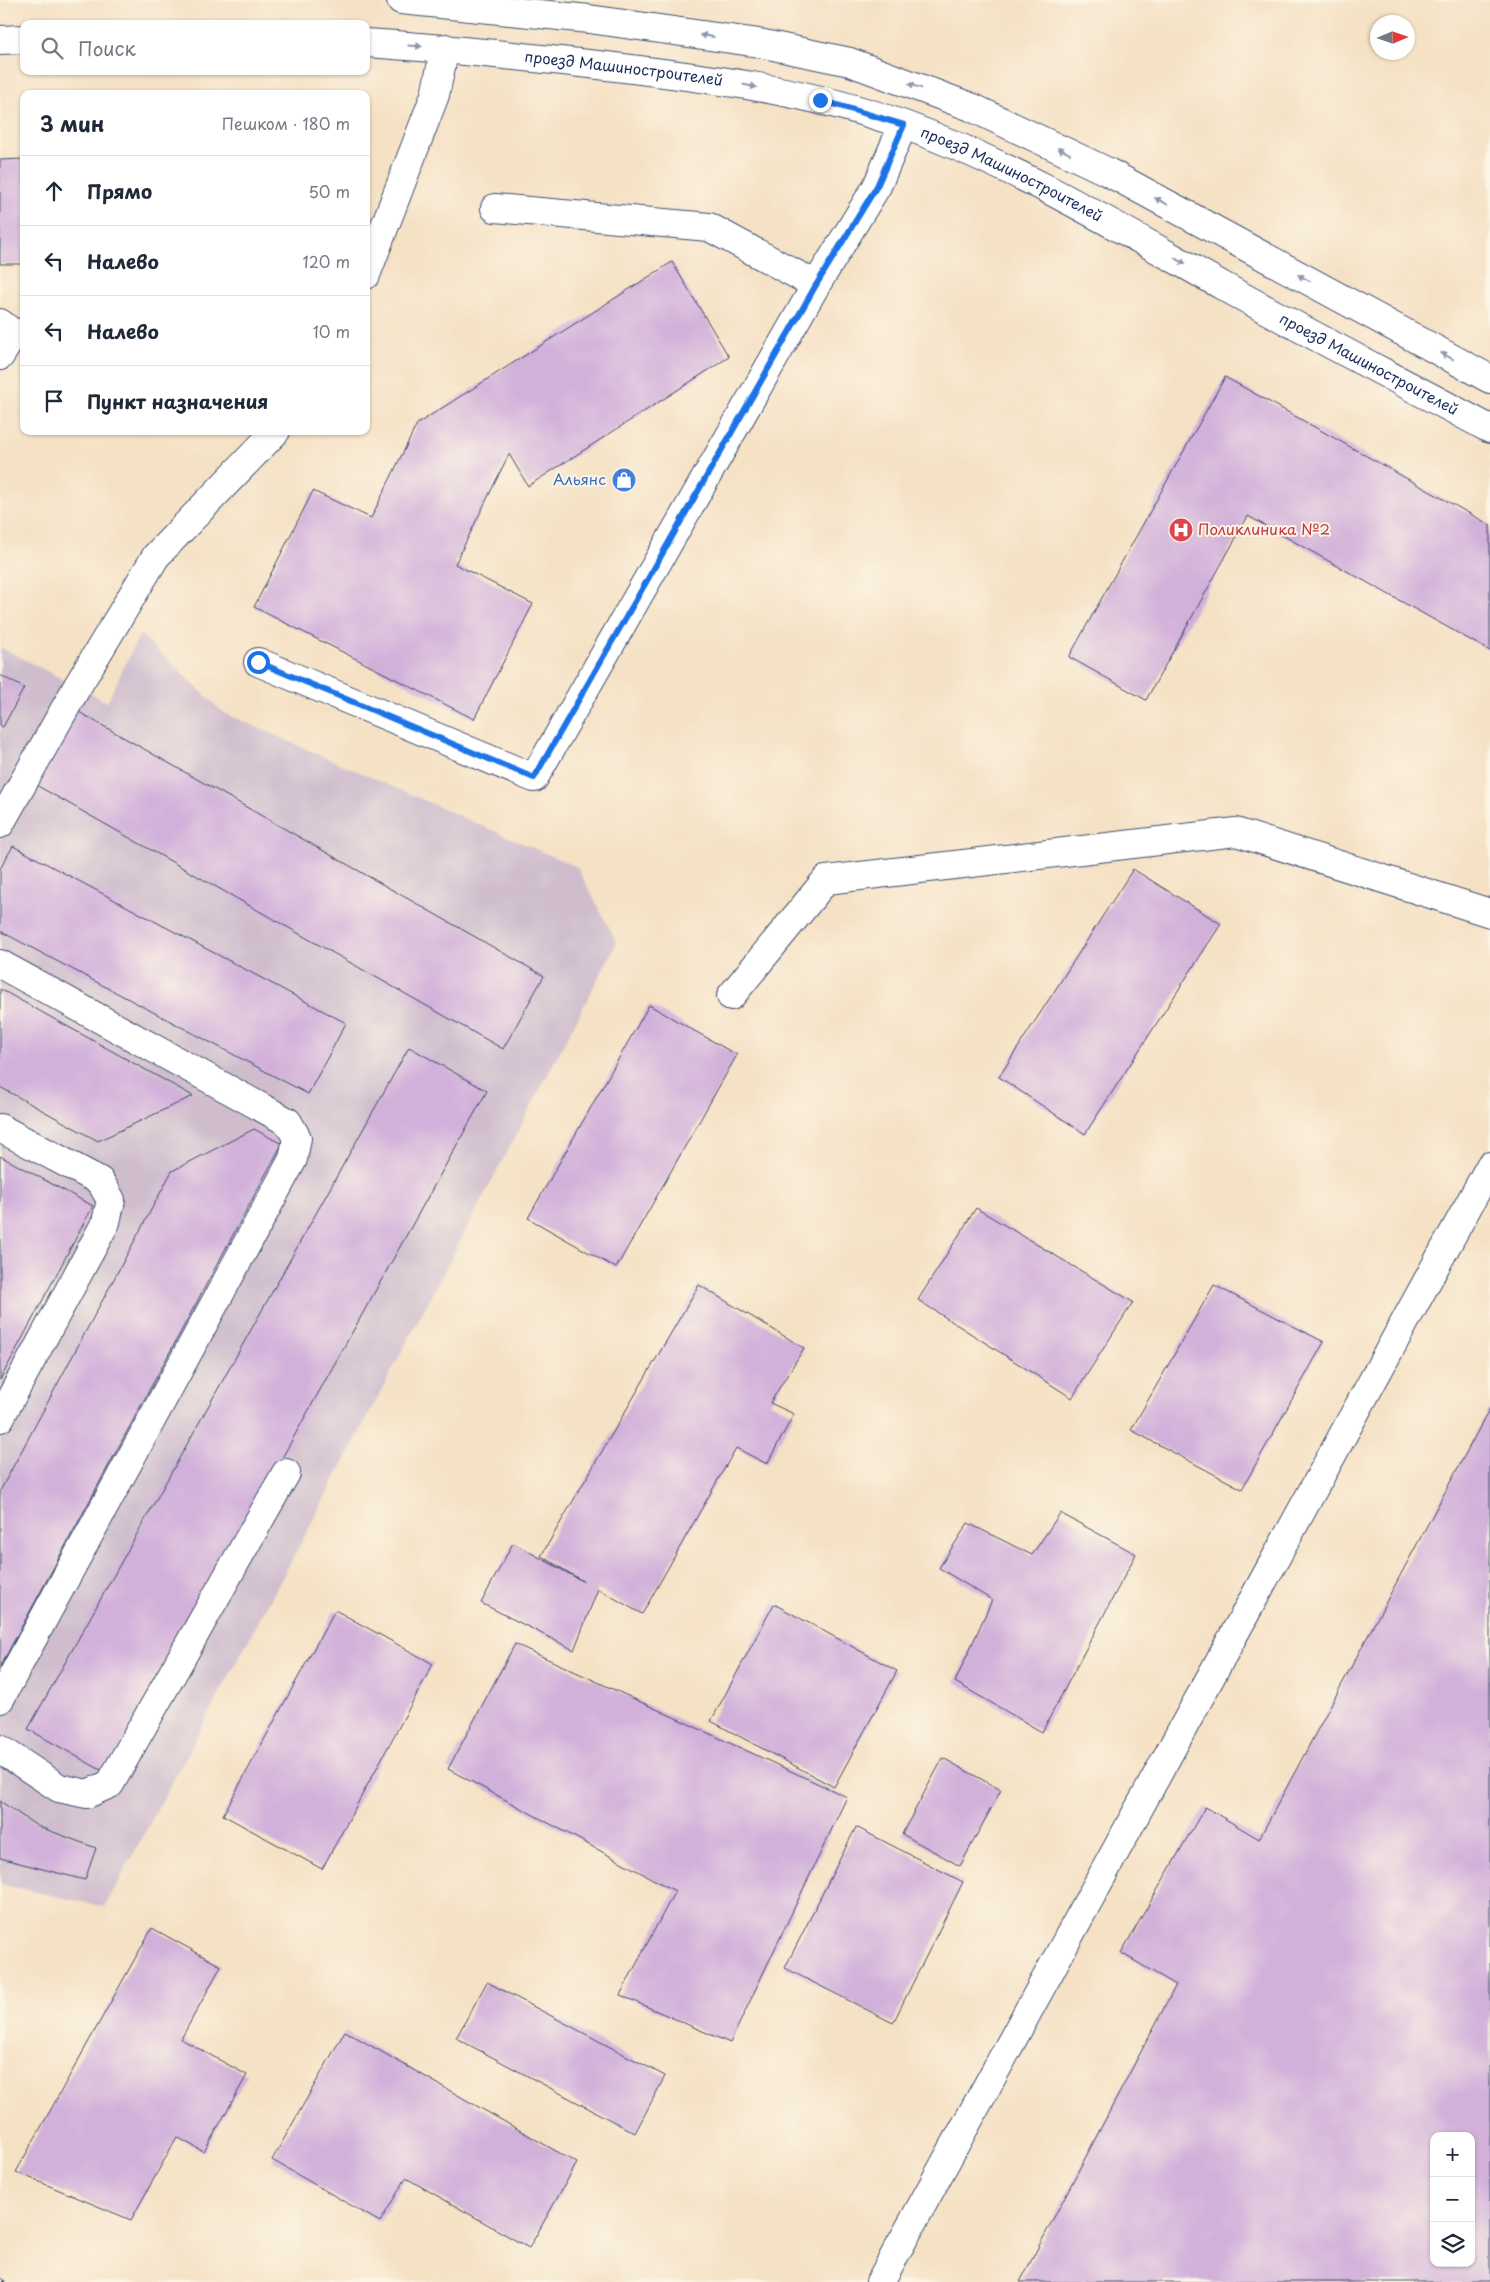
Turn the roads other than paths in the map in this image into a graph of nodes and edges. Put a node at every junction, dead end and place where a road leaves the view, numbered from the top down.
1 (401, 0) edge
2 (20, 39) edge
3 (0, 40) edge
4 (370, 43) edge
5 (445, 48) junction
6 (904, 125) junction
7 (495, 208) dead end
8 (370, 265) edge
9 (816, 285) junction
10 (1490, 379) edge
11 (1490, 429) edge
12 (272, 435) edge
13 (258, 662) dead end
14 (0, 824) edge
15 (1490, 913) edge
16 (0, 964) edge
17 (731, 996) dead end
18 (0, 1128) edge
19 (1490, 1166) edge
20 (0, 1418) edge
21 (286, 1473) dead end
22 (0, 1699) edge
23 (0, 1749) edge
24 (880, 2282) edge

10 -> 1 main road
2 - 3 main road
4 -> 5 main road, проезд Машиностроителей
5 -> 6 main road, проезд Машиностроителей
5 - 8 main road
6 - 9 main road
6 -> 11 main road, проезд Машиностроителей
7 - 9 main road
9 - 13 main road
12 - 14 main road
15 - 17 main road
16 - 22 main road
18 - 20 main road
19 - 24 main road
21 - 23 main road

